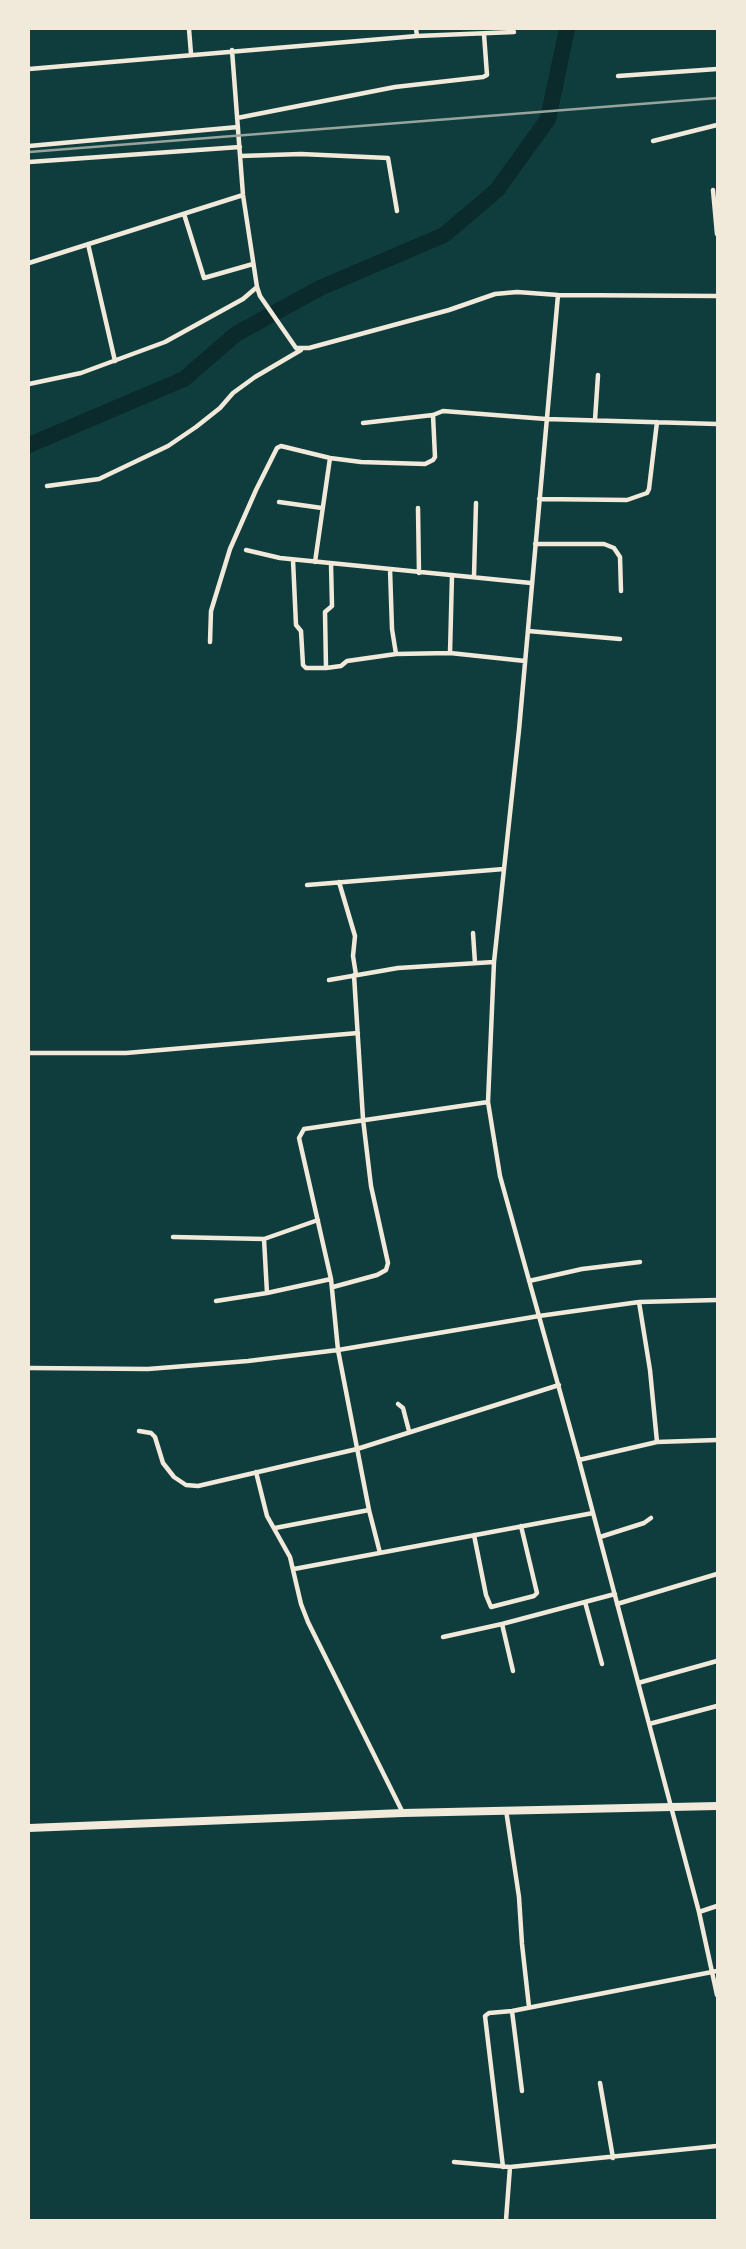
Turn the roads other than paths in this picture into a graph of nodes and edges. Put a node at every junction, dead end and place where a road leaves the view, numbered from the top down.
1 (188, 29) edge
2 (416, 29) edge
3 (514, 32) dead end
4 (484, 34) junction
5 (417, 36) junction
6 (232, 50) junction
7 (191, 54) junction
8 (29, 69) edge
9 (717, 69) edge
10 (618, 76) dead end
11 (237, 118) junction
12 (717, 125) edge
13 (238, 127) junction
14 (653, 141) dead end
15 (29, 146) edge
16 (240, 147) junction
17 (240, 156) junction
18 (29, 162) edge
19 (713, 190) dead end
20 (243, 196) junction
21 (397, 211) dead end
22 (184, 214) junction
23 (717, 234) edge
24 (88, 244) junction
25 (29, 262) edge
26 (253, 264) junction
27 (257, 287) junction
28 (558, 295) junction
29 (717, 296) edge
30 (301, 350) junction
31 (115, 361) junction
32 (598, 375) dead end
33 (29, 384) edge
34 (433, 416) junction
35 (546, 419) junction
36 (595, 420) junction
37 (657, 422) junction
38 (363, 423) dead end
39 (717, 424) edge
40 (330, 458) junction
41 (47, 486) dead end
42 (539, 499) junction
43 (279, 502) dead end
44 (476, 503) dead end
45 (322, 508) junction
46 (418, 508) dead end
47 (535, 544) junction
48 (246, 550) dead end
49 (293, 560) junction
50 (315, 562) junction
51 (331, 564) junction
52 (390, 569) junction
53 (419, 573) junction
54 (452, 575) junction
55 (474, 576) junction
56 (531, 584) junction
57 (621, 591) dead end
58 (528, 631) junction
59 (620, 639) dead end
60 (210, 642) dead end
61 (450, 653) junction
62 (396, 654) junction
63 (525, 661) junction
64 (326, 668) junction
65 (504, 869) junction
66 (339, 882) junction
67 (307, 885) dead end
68 (473, 933) dead end
69 (494, 962) junction
70 (475, 963) junction
71 (355, 975) junction
72 (328, 980) dead end
73 (358, 1033) junction
74 (29, 1053) edge
75 (488, 1102) junction
76 (363, 1119) junction
77 (318, 1220) junction
78 (173, 1237) dead end
79 (264, 1239) junction
80 (640, 1262) dead end
81 (331, 1279) junction
82 (529, 1281) junction
83 (333, 1287) junction
84 (267, 1293) junction
85 (216, 1300) dead end
86 (717, 1300) edge
87 (639, 1302) junction
88 (539, 1316) junction
89 (338, 1350) junction
90 (29, 1368) edge
91 (559, 1384) junction
92 (398, 1404) dead end
93 (139, 1431) dead end
94 (409, 1431) junction
95 (717, 1440) edge
96 (657, 1442) junction
97 (357, 1449) junction
98 (579, 1460) junction
99 (256, 1472) junction
100 (369, 1510) junction
101 (593, 1513) junction
102 (650, 1518) dead end
103 (521, 1526) junction
104 (275, 1528) junction
105 (474, 1535) junction
106 (600, 1538) junction
107 (380, 1553) junction
108 (294, 1569) junction
109 (717, 1574) edge
110 (614, 1594) junction
111 (585, 1602) junction
112 (617, 1604) junction
113 (502, 1624) junction
114 (443, 1637) dead end
115 (717, 1661) edge
116 (602, 1664) dead end
117 (513, 1671) dead end
118 (638, 1683) junction
119 (717, 1706) edge
120 (649, 1724) junction
121 (717, 1806) edge
122 (671, 1807) junction
123 (506, 1810) junction
124 (403, 1813) junction
125 (29, 1828) edge
126 (717, 1906) edge
127 (699, 1912) junction
128 (715, 1971) edge
129 (717, 1995) edge
130 (529, 2007) junction
131 (512, 2011) junction
132 (600, 2083) dead end
133 (522, 2091) dead end
134 (717, 2146) edge
135 (612, 2158) junction
136 (454, 2162) dead end
137 (503, 2167) junction
138 (510, 2167) junction
139 (506, 2220) edge

1 - 7 street
2 - 5 street
3 - 4 street
4 - 5 street
4 - 11 street
5 - 6 street
6 - 7 street
6 - 11 street
7 - 8 street
9 - 10 street
11 - 13 street
12 - 14 street
13 - 15 street
13 - 16 street
16 - 17 street
16 - 18 street
17 - 20 street
17 - 21 street
19 - 23 street
20 - 22 street
20 - 26 street
22 - 24 street
22 - 26 street
24 - 25 street
24 - 31 street
26 - 27 street
27 - 30 street
27 - 31 street
28 - 29 street
28 - 30 street
28 - 35 street
30 - 41 street
31 - 33 street
32 - 36 street
34 - 35 street
34 - 38 street
34 - 40 street
35 - 36 street
35 - 42 street
36 - 37 street
37 - 39 street
37 - 42 street
40 - 45 street
40 - 60 street
42 - 47 street
43 - 45 street
44 - 55 street
45 - 50 street
46 - 53 street
47 - 56 street
47 - 57 street
48 - 49 street
49 - 50 street
49 - 64 street
50 - 51 street
51 - 52 street
51 - 64 street
52 - 53 street
52 - 62 street
53 - 54 street
54 - 55 street
54 - 61 street
55 - 56 street
56 - 58 street
58 - 59 street
58 - 63 street
61 - 62 street
61 - 63 street
62 - 64 street
63 - 65 street
65 - 66 street
65 - 69 street
66 - 67 street
66 - 71 street
68 - 70 street
69 - 70 street
69 - 75 street
70 - 71 street
71 - 72 street
71 - 73 street
73 - 74 street
73 - 76 street
75 - 76 street
75 - 82 street
76 - 77 street
76 - 83 street
77 - 79 street
77 - 81 street
78 - 79 street
79 - 84 street
80 - 82 street
81 - 83 street
81 - 84 street
82 - 88 street
83 - 89 street
84 - 85 street
86 - 87 street
87 - 88 street
87 - 96 street
88 - 89 street
88 - 91 street
89 - 90 street
89 - 97 street
91 - 94 street
91 - 98 street
92 - 94 street
93 - 99 street
94 - 97 street
95 - 96 street
96 - 98 street
97 - 99 street
97 - 100 street
98 - 101 street
99 - 104 street
100 - 104 street
100 - 107 street
101 - 103 street
101 - 106 street
102 - 106 street
103 - 105 street
103 - 105 street
104 - 108 street
105 - 107 street
106 - 110 street
107 - 108 street
108 - 124 street
109 - 112 street
110 - 111 street
110 - 112 street
111 - 113 street
111 - 116 street
112 - 118 street
113 - 114 street
113 - 117 street
115 - 118 street
118 - 120 street
119 - 120 street
120 - 122 street
121 - 122 main road
122 - 123 main road
122 - 127 street
123 - 124 main road
123 - 130 street
124 - 125 main road
126 - 127 street
127 - 128 street
128 - 129 street
128 - 130 street
130 - 131 street
131 - 133 street
131 - 137 street
132 - 135 street
134 - 135 street
135 - 138 street
136 - 137 street
137 - 138 street
138 - 139 street

